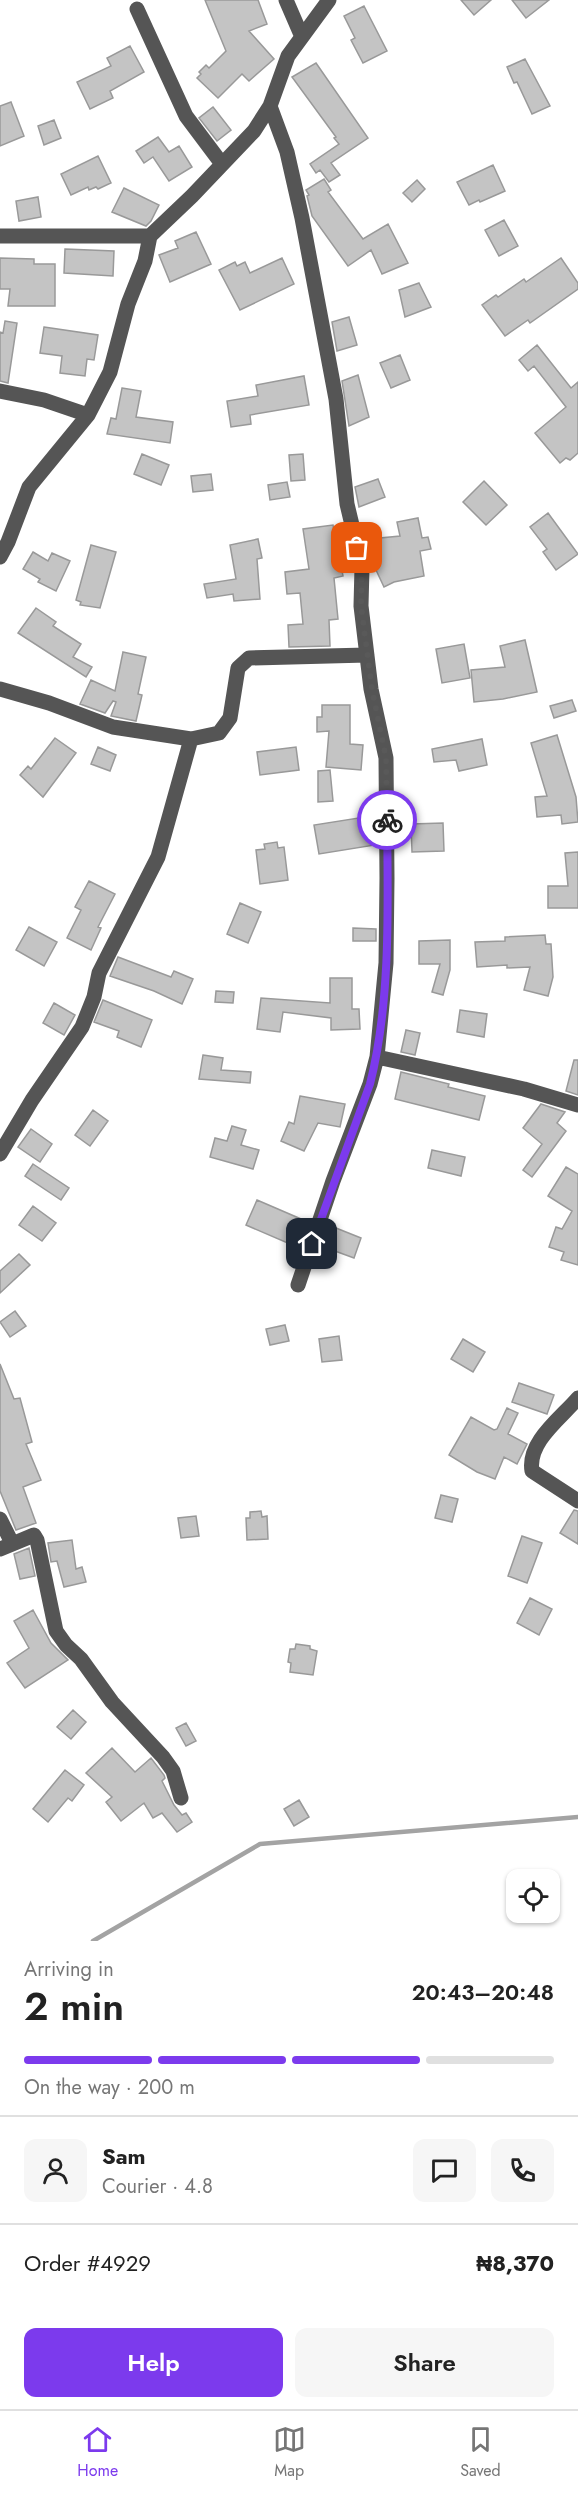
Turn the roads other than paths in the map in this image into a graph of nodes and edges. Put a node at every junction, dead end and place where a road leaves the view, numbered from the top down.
1 (286, 0) edge
2 (328, 0) edge
3 (137, 9) dead end
4 (302, 37) junction
5 (270, 106) junction
6 (222, 164) junction
7 (0, 236) edge
8 (150, 236) junction
9 (0, 391) edge
10 (88, 415) junction
11 (0, 557) edge
12 (367, 655) junction
13 (0, 689) edge
14 (191, 739) junction
15 (377, 1057) junction
16 (578, 1105) edge
17 (0, 1154) edge
18 (298, 1285) dead end
19 (578, 1398) edge
20 (578, 1501) edge
21 (0, 1519) edge
22 (6, 1546) edge
23 (181, 1798) dead end

1 - 4 street
2 - 4 street
3 - 6 street
4 - 5 street
5 - 6 street
5 - 12 street
6 - 8 street
7 - 8 street
8 - 10 street
9 - 10 street
10 - 11 street
12 - 14 street
12 - 15 street
13 - 14 street
14 - 17 street
15 - 16 street
15 - 18 street
19 - 20 street
21 - 22 street
22 - 23 street

